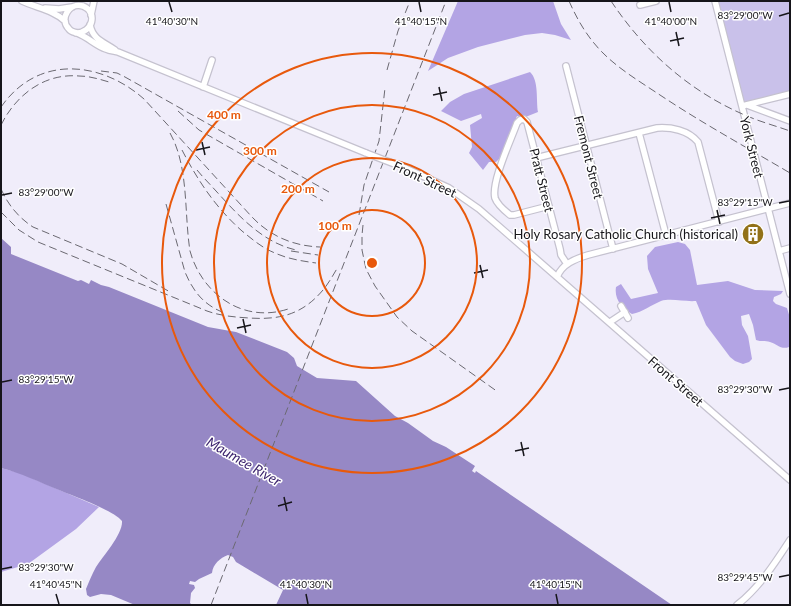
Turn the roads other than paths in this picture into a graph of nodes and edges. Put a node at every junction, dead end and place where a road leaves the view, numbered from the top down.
1 (22, 1) edge
2 (86, 1) edge
3 (94, 1) edge
4 (656, 1) edge
5 (715, 1) edge
6 (640, 5) dead end
7 (75, 6) junction
8 (38, 8) junction
9 (91, 16) junction
10 (65, 20) junction
11 (90, 25) junction
12 (76, 33) junction
13 (118, 52) junction
14 (212, 60) dead end
15 (566, 66) dead end
16 (203, 87) junction
17 (790, 94) edge
18 (745, 105) junction
19 (790, 121) edge
20 (639, 133) junction
21 (586, 146) junction
22 (536, 158) junction
23 (790, 203) edge
24 (549, 206) junction
25 (768, 209) junction
26 (719, 222) junction
27 (666, 236) junction
28 (790, 248) edge
29 (613, 249) junction
30 (779, 251) junction
31 (567, 264) junction
32 (557, 277) junction
33 (790, 294) edge
34 (621, 306) dead end
35 (624, 312) junction
36 (628, 318) dead end
37 (610, 322) junction
38 (790, 480) edge
39 (790, 540) edge
40 (737, 605) edge

1 - 8 street
2 - 7 street
3 - 9 street
4 - 6 street
5 - 18 street, York Street
7 - 8 street
7 - 9 street
7 - 10 street
8 - 10 street
9 - 11 street
10 - 12 street
11 - 12 street
11 - 13 street, Front Street
12 - 13 street, Front Street
13 - 16 street, Front Street
14 - 16 street
15 - 21 street, Fremont Street
16 - 32 street, Front Street, bridge
17 - 18 street
18 - 19 street
18 - 25 street, York Street
20 - 21 street
20 - 26 street
20 - 27 street
21 - 22 street
21 - 29 street, Fremont Street
22 - 24 street, Pratt Street
22 - 24 street, Pratt Street
23 - 25 street
24 - 31 street, Pratt Street
25 - 26 street
25 - 30 street, York Street
26 - 27 street
27 - 29 street
28 - 30 street
29 - 31 street
30 - 33 street, York Street
31 - 32 street
32 - 37 street, Front Street
34 - 35 street
35 - 36 street
35 - 37 street
37 - 38 street, Front Street
39 - 40 street

